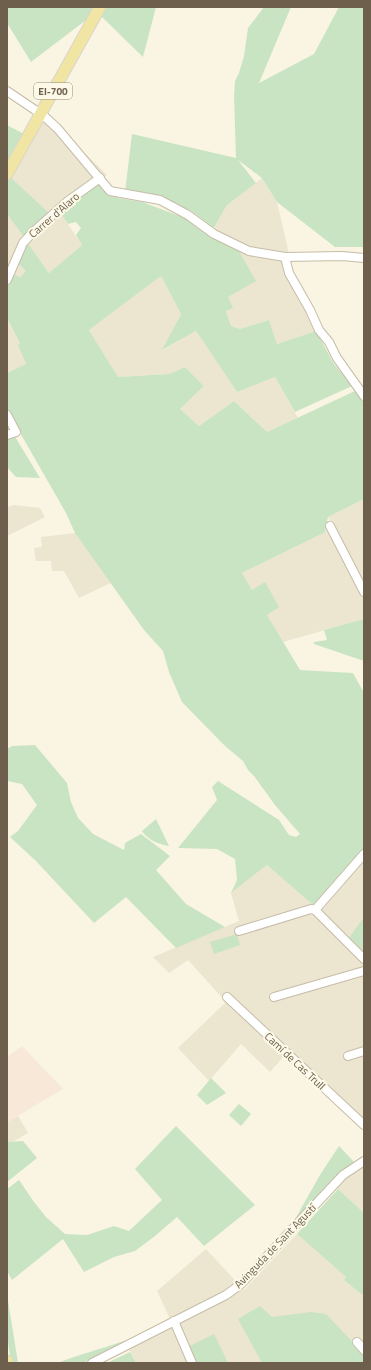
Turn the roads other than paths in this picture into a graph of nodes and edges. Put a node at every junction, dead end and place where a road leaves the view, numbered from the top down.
1 (100, 7) edge
2 (7, 91) edge
3 (41, 113) junction
4 (7, 174) edge
5 (100, 178) junction
6 (284, 257) junction
7 (364, 258) edge
8 (7, 280) edge
9 (364, 396) edge
10 (7, 415) edge
11 (7, 435) edge
12 (330, 526) dead end
13 (364, 592) edge
14 (364, 854) edge
15 (315, 910) junction
16 (239, 931) dead end
17 (364, 959) edge
18 (364, 971) edge
19 (226, 997) dead end
20 (274, 997) dead end
21 (364, 1051) edge
22 (348, 1056) dead end
23 (364, 1125) edge
24 (364, 1161) edge
25 (174, 1321) junction
26 (357, 1342) dead end
27 (364, 1350) edge
28 (92, 1363) edge
29 (192, 1363) edge

1 - 3 main road, EI-700
2 - 3 street
3 - 4 main road, EI-700
3 - 5 street
5 - 6 street
5 - 8 street, Carrer d'Alaro
6 - 7 street
6 - 9 street
10 - 11 street
12 - 13 street
14 - 15 street
15 - 16 street
15 - 17 street
18 - 20 street
19 - 23 street, Camí de Cas Trull
21 - 22 street
24 - 25 street, Avinguda de Sant Agustí
25 - 28 street, Avinguda de Sant Agustí
25 - 29 street
26 - 27 street

